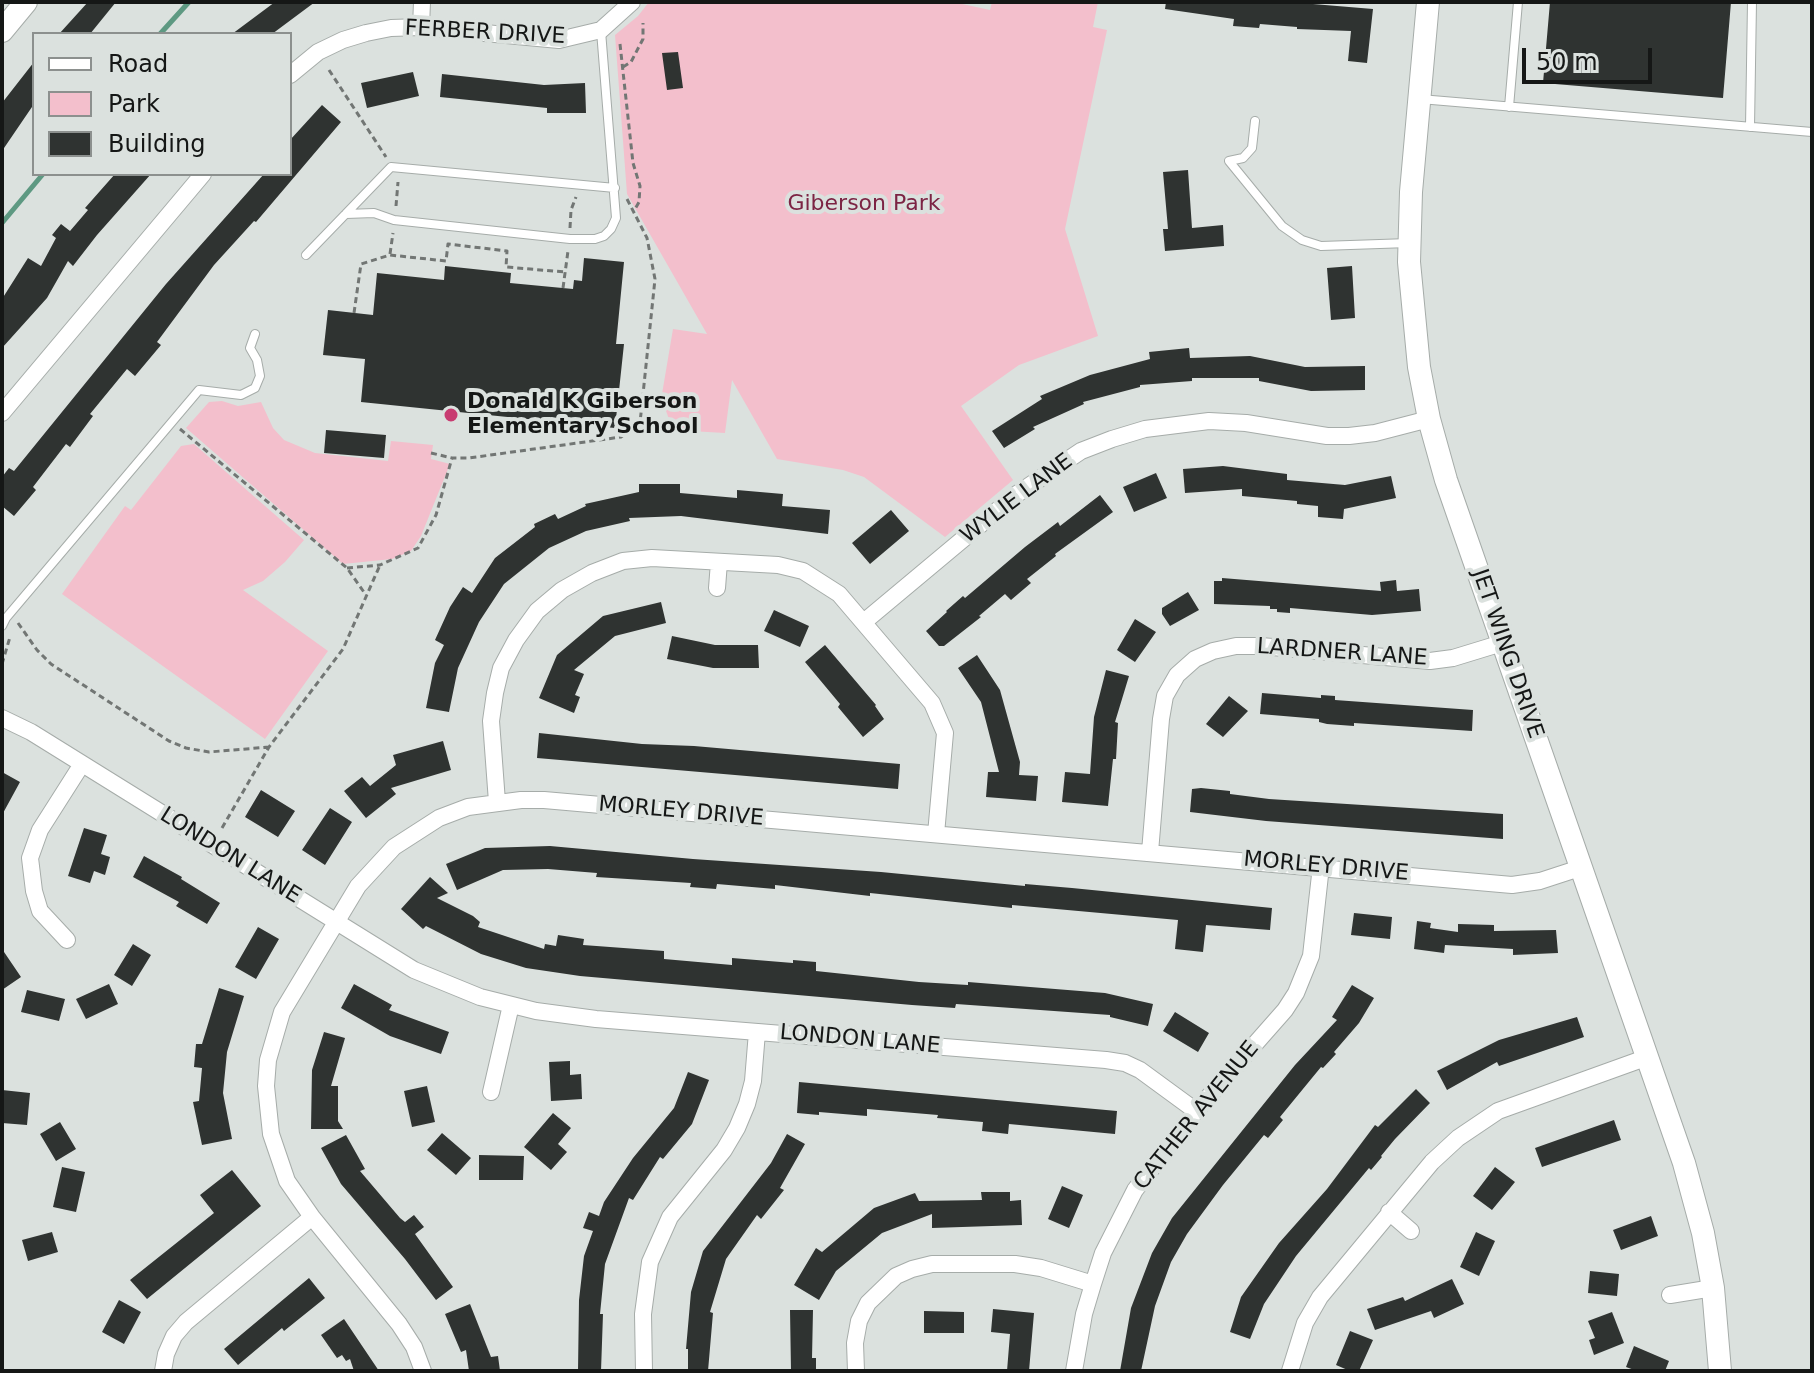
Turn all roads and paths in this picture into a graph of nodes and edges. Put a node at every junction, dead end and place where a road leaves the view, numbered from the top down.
1 (26, 2) edge
2 (422, 2) edge
3 (632, 2) edge
4 (1428, 2) edge
5 (1518, 2) edge
6 (1752, 2) edge
7 (643, 23) dead end
8 (421, 27) junction
9 (601, 30) junction
10 (2, 31) edge
11 (620, 44) dead end
12 (623, 67) junction
13 (329, 70) dead end
14 (292, 73) edge
15 (1419, 99) junction
16 (1509, 107) junction
17 (1255, 121) dead end
18 (1750, 127) junction
19 (1812, 132) edge
20 (391, 167) junction
21 (201, 176) edge
22 (615, 188) junction
23 (627, 199) dead end
24 (633, 211) junction
25 (346, 214) junction
26 (394, 220) junction
27 (1410, 243) junction
28 (306, 255) dead end
29 (390, 255) junction
30 (565, 272) dead end
31 (354, 313) dead end
32 (255, 334) dead end
33 (2, 413) edge
34 (1429, 419) junction
35 (180, 429) dead end
36 (431, 453) dead end
37 (452, 458) junction
38 (719, 562) junction
39 (380, 565) junction
40 (347, 568) junction
41 (717, 588) dead end
42 (366, 595) junction
43 (865, 621) junction
44 (2, 626) edge
45 (1502, 643) junction
46 (2, 664) edge
47 (2, 718) edge
48 (269, 747) junction
49 (82, 764) junction
50 (497, 802) junction
51 (222, 828) dead end
52 (936, 834) junction
53 (1150, 852) junction
54 (1321, 866) junction
55 (1583, 867) junction
56 (336, 923) junction
57 (67, 940) dead end
58 (511, 1005) junction
59 (757, 1032) junction
60 (1648, 1057) junction
61 (491, 1092) dead end
62 (1196, 1111) junction
63 (1389, 1212) junction
64 (312, 1217) junction
65 (1411, 1231) dead end
66 (1093, 1284) junction
67 (1713, 1288) junction
68 (1670, 1295) dead end
69 (163, 1371) edge
70 (423, 1371) edge
71 (644, 1371) edge
72 (856, 1371) edge
73 (1074, 1371) edge
74 (1290, 1371) edge
75 (1720, 1371) edge

1 - 10 main road
2 - 8 street
3 - 9 street, FERBER DRIVE
4 - 15 main road, JET WING DRIVE
5 - 16 lane
6 - 18 lane
7 - 12 path
8 - 9 street, FERBER DRIVE
8 - 14 street, FERBER DRIVE
9 - 22 lane
11 - 12 path
12 - 24 path
13 - 20 path
15 - 16 lane
15 - 27 main road, JET WING DRIVE
16 - 18 lane
17 - 27 lane
18 - 19 lane
20 - 22 lane
20 - 25 lane
20 - 26 path
21 - 33 street
22 - 26 lane
23 - 24 path
24 - 37 path
25 - 26 lane
25 - 28 lane
26 - 29 path
27 - 34 main road, JET WING DRIVE
29 - 30 path
29 - 31 path
32 - 44 lane
34 - 43 street, WYLIE LANE
34 - 45 main road, JET WING DRIVE
35 - 40 path
36 - 37 path
37 - 39 path
38 - 41 street
38 - 43 street
38 - 50 street
39 - 40 path
39 - 42 path
40 - 42 path
42 - 48 path
43 - 52 street
45 - 53 street, LARDNER LANE
45 - 55 main road, JET WING DRIVE
46 - 48 path
47 - 49 street, LONDON LANE
48 - 51 path
49 - 56 street, LONDON LANE
49 - 57 street
50 - 52 street, MORLEY DRIVE
50 - 56 street, MORLEY DRIVE
52 - 53 street, MORLEY DRIVE
53 - 54 street, MORLEY DRIVE
54 - 55 street, MORLEY DRIVE
54 - 62 street, CATHER AVENUE
55 - 60 main road, JET WING DRIVE
56 - 58 street, LONDON LANE
56 - 64 street, MORLEY DRIVE
58 - 59 street, LONDON LANE
58 - 61 street
59 - 62 street, LONDON LANE
59 - 71 street
60 - 63 street
60 - 67 main road, JET WING DRIVE
62 - 66 street, CATHER AVENUE
63 - 65 street
63 - 74 street
64 - 69 street
64 - 70 street, MORLEY DRIVE
66 - 72 street
66 - 73 street, CATHER AVENUE
67 - 68 street
67 - 75 main road, JET WING DRIVE

